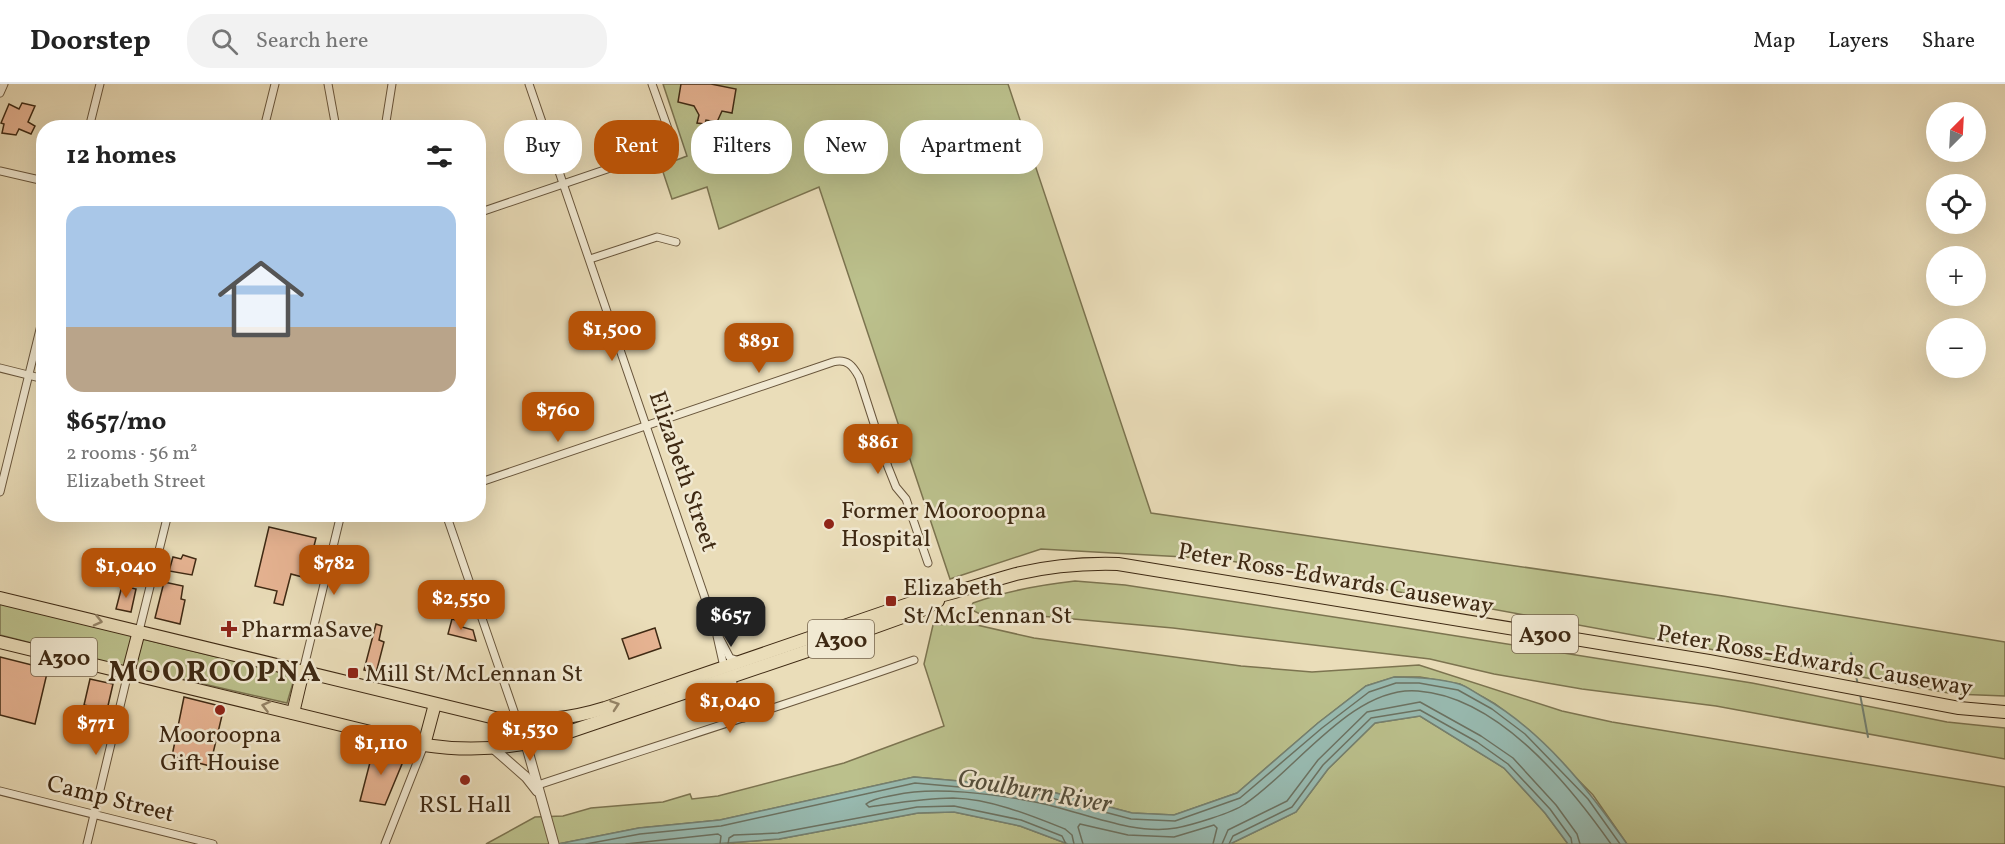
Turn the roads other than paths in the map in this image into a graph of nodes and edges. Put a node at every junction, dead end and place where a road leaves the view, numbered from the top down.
1 (4, 84) edge
2 (100, 84) edge
3 (275, 84) edge
4 (328, 84) edge
5 (392, 84) edge
6 (529, 84) edge
7 (652, 84) edge
8 (0, 93) edge
9 (91, 120) edge
10 (266, 120) edge
11 (335, 120) edge
12 (386, 120) edge
13 (0, 171) edge
14 (36, 179) edge
15 (563, 184) junction
16 (486, 210) edge
17 (676, 242) dead end
18 (590, 259) junction
19 (36, 344) edge
20 (0, 368) edge
21 (28, 375) junction
22 (36, 377) edge
23 (646, 426) junction
24 (486, 480) edge
25 (0, 492) edge
26 (166, 522) edge
27 (339, 522) edge
28 (449, 522) edge
29 (928, 562) dead end
30 (950, 595) junction
31 (0, 598) edge
32 (139, 631) junction
33 (717, 633) junction
34 (0, 642) edge
35 (914, 660) dead end
36 (742, 661) junction
37 (303, 671) junction
38 (728, 672) junction
39 (128, 673) junction
40 (435, 704) junction
41 (2005, 712) edge
42 (293, 713) junction
43 (744, 718) junction
44 (516, 720) junction
45 (526, 744) junction
46 (424, 745) junction
47 (493, 748) junction
48 (538, 785) junction
49 (0, 791) edge
50 (542, 798) junction
51 (93, 814) junction
52 (87, 844) edge
53 (213, 844) edge
54 (385, 844) edge
55 (554, 844) edge

1 - 8 street
2 - 9 street
3 - 10 street
4 - 11 street
5 - 12 street
6 - 15 street, Elizabeth Street
7 - 15 street
13 - 14 street
15 - 16 street
15 - 18 street, Elizabeth Street
17 - 18 street
18 - 23 street, Elizabeth Street
19 - 21 street
20 - 21 street
21 - 22 street
21 - 25 street
23 - 24 street
23 - 29 street
23 - 33 street, Elizabeth Street
26 - 32 street
27 - 37 street
28 - 44 street
30 - 36 highway, A300
30 - 38 highway, A300
30 - 41 highway, Peter Ross-Edwards Causeway / A300
31 -> 32 highway, A300
32 - 37 highway, A300
32 - 39 highway
33 - 36 street, Elizabeth Street
33 - 38 street, Elizabeth Street
34 - 39 highway, A300
35 - 43 street
36 - 38 highway, A300
37 - 40 highway, A300
37 - 42 highway
38 - 43 street, Elizabeth Street
44 -> 38 highway, A300
38 - 45 highway, A300
42 -> 39 highway, A300
39 - 51 street
40 - 44 highway, A300
40 - 46 highway
42 - 46 highway, A300
43 - 48 street
44 - 45 highway
45 - 47 highway, A300
45 - 48 street
46 - 47 highway, A300
46 - 54 street
47 - 50 street
48 - 50 street
49 - 51 street, Camp Street
50 - 55 street
51 - 52 street
51 - 53 street, Camp Street

